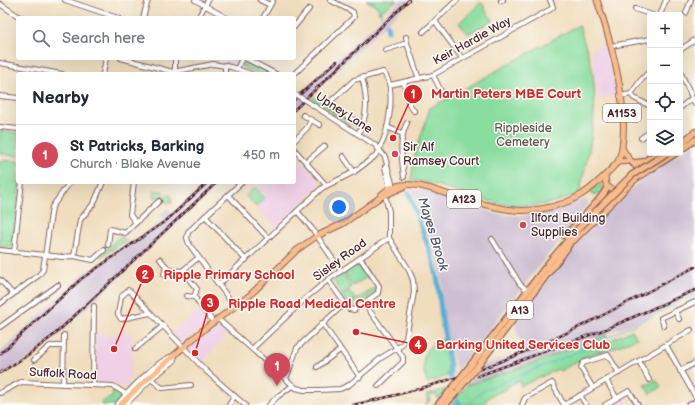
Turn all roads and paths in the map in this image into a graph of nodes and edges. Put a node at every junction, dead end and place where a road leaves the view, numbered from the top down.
1 (65, 0) edge
2 (148, 0) edge
3 (194, 0) edge
4 (208, 0) edge
5 (260, 0) edge
6 (272, 0) edge
7 (330, 0) edge
8 (457, 0) edge
9 (550, 0) edge
10 (597, 0) edge
11 (666, 0) edge
12 (691, 0) edge
13 (695, 1) edge
14 (0, 4) edge
15 (270, 5) junction
16 (205, 6) junction
17 (309, 9) dead end
18 (635, 9) dead end
19 (661, 12) edge
20 (647, 13) edge
21 (686, 13) dead end
22 (18, 16) edge
23 (112, 16) edge
24 (144, 16) edge
25 (199, 16) edge
26 (222, 16) edge
27 (264, 16) edge
28 (435, 21) junction
29 (296, 25) edge
30 (423, 32) dead end
31 (406, 36) dead end
32 (647, 40) edge
33 (695, 40) edge
34 (407, 43) junction
35 (611, 46) junction
36 (683, 48) edge
37 (385, 50) dead end
38 (462, 58) junction
39 (106, 60) edge
40 (131, 60) edge
41 (175, 60) edge
42 (243, 60) edge
43 (248, 60) edge
44 (0, 63) edge
45 (225, 65) junction
46 (237, 69) junction
47 (51, 72) edge
48 (103, 72) edge
49 (169, 72) edge
50 (173, 72) edge
51 (176, 72) edge
52 (225, 72) edge
53 (245, 72) edge
54 (272, 72) edge
55 (296, 72) edge
56 (433, 74) junction
57 (647, 74) edge
58 (362, 77) junction
59 (683, 78) edge
60 (419, 79) junction
61 (404, 83) junction
62 (390, 85) junction
63 (631, 94) junction
64 (0, 96) edge
65 (296, 96) edge
66 (620, 96) junction
67 (444, 97) dead end
68 (16, 98) edge
69 (692, 98) junction
70 (647, 104) edge
71 (695, 104) edge
72 (683, 106) edge
73 (414, 111) dead end
74 (303, 115) dead end
75 (311, 120) junction
76 (407, 123) dead end
77 (320, 125) dead end
78 (363, 125) junction
79 (0, 127) edge
80 (387, 127) junction
81 (16, 129) edge
82 (695, 131) edge
83 (401, 133) junction
84 (358, 134) junction
85 (647, 134) edge
86 (695, 136) edge
87 (683, 137) edge
88 (641, 138) dead end
89 (296, 139) edge
90 (695, 140) edge
91 (683, 141) edge
92 (683, 142) edge
93 (325, 146) dead end
94 (683, 148) edge
95 (623, 149) junction
96 (380, 150) junction
97 (296, 151) edge
98 (342, 156) dead end
99 (653, 156) edge
100 (662, 156) edge
101 (671, 156) edge
102 (306, 162) junction
103 (618, 162) junction
104 (631, 162) junction
105 (354, 172) junction
106 (605, 176) junction
107 (638, 177) junction
108 (404, 178) dead end
109 (22, 184) edge
110 (69, 184) edge
111 (101, 184) edge
112 (134, 184) edge
113 (240, 184) edge
114 (595, 184) junction
115 (326, 185) junction
116 (607, 186) junction
117 (392, 189) junction
118 (621, 193) junction
119 (228, 195) junction
120 (386, 199) dead end
121 (159, 201) dead end
122 (297, 211) junction
123 (205, 216) junction
124 (136, 223) junction
125 (576, 230) junction
126 (317, 236) junction
127 (268, 238) junction
128 (389, 238) junction
129 (492, 239) dead end
130 (108, 245) dead end
131 (0, 250) edge
132 (104, 250) dead end
133 (14, 252) junction
134 (45, 254) junction
135 (74, 256) junction
136 (560, 257) junction
137 (198, 258) junction
138 (360, 258) junction
139 (160, 259) dead end
140 (246, 260) junction
141 (166, 266) junction
142 (182, 271) junction
143 (341, 271) junction
144 (164, 275) dead end
145 (539, 275) junction
146 (0, 280) edge
147 (328, 280) junction
148 (58, 285) dead end
149 (218, 285) junction
150 (527, 290) junction
151 (13, 294) junction
152 (186, 296) dead end
153 (196, 299) junction
154 (695, 302) edge
155 (345, 303) junction
156 (364, 303) junction
157 (0, 304) edge
158 (94, 306) dead end
159 (235, 307) junction
160 (675, 311) junction
161 (150, 313) junction
162 (679, 318) dead end
163 (218, 319) junction
164 (213, 322) junction
165 (322, 323) junction
166 (163, 326) junction
167 (664, 326) dead end
168 (0, 327) edge
169 (691, 330) dead end
170 (64, 335) dead end
171 (63, 346) junction
172 (666, 346) junction
173 (184, 348) junction
174 (397, 348) junction
175 (135, 349) dead end
176 (252, 349) junction
177 (340, 350) junction
178 (174, 356) junction
179 (34, 360) dead end
180 (639, 361) junction
181 (477, 362) junction
182 (695, 363) edge
183 (317, 367) dead end
184 (680, 371) junction
185 (619, 372) junction
186 (360, 377) junction
187 (151, 379) junction
188 (286, 379) junction
189 (606, 380) junction
190 (650, 382) dead end
191 (63, 384) junction
192 (93, 385) junction
193 (191, 385) dead end
194 (292, 386) junction
195 (378, 386) dead end
196 (593, 388) junction
197 (0, 393) edge
198 (126, 394) junction
199 (580, 396) junction
200 (695, 396) edge
201 (234, 397) junction
202 (616, 397) junction
203 (695, 402) edge
204 (117, 405) edge
205 (120, 405) edge
206 (125, 405) edge
207 (229, 405) edge
208 (245, 405) edge
209 (269, 405) edge
210 (438, 405) edge
211 (445, 405) edge
212 (522, 405) edge
213 (564, 405) edge
214 (586, 405) edge
215 (605, 405) edge
216 (638, 405) edge
217 (689, 405) edge

1 - 23 street
2 - 24 street
3 - 16 street
4 - 16 street
5 - 15 street
6 - 15 street
7 - 55 street
8 - 28 street
9 - 38 street, Keir Hardie Way
10 - 35 main road, A1153
11 - 19 street
12 - 13 street
12 - 21 street
14 - 22 street
15 - 27 street
16 - 25 street
16 - 26 street
17 - 29 street
18 - 20 street
28 - 30 street
28 - 38 street
31 - 34 street
32 - 35 street
33 - 36 street
34 - 37 street
34 - 60 street
35 - 66 main road, A1153
38 - 56 street, Keir Hardie Way
39 - 48 street
40 - 49 street
41 - 50 street
42 - 46 street
43 - 54 street
44 - 47 street
45 - 46 street
45 - 51 street
45 - 52 street
46 - 53 street
56 - 60 street, Keir Hardie Way
56 - 67 street
57 - 63 street
58 - 62 street
58 - 78 street
58 - 78 street
59 - 69 street
60 - 61 street, Keir Hardie Way
61 - 62 street, Keir Hardie Way
61 - 73 street
62 - 80 street
63 - 66 street
63 - 70 street
64 - 68 street
65 - 84 street, Upney Lane, bridge
66 - 95 main road, A1153
69 - 71 street
69 - 72 street
74 - 75 street
75 - 77 street
75 - 89 street
76 - 83 street
78 - 84 street
79 - 81 street
80 - 83 street
80 - 96 street
82 - 87 highway
82 - 91 highway
83 - 108 street
84 - 96 street, Upney Lane
85 - 88 street
86 - 92 highway
90 - 94 highway
93 - 102 street
95 - 103 main road, A1153
95 - 104 main road, A1153
96 - 105 street
96 - 117 street
97 - 102 street
98 - 105 street
99 - 104 highway
100 - 125 highway, A13, bridge
101 - 107 highway
102 - 115 street
103 - 104 main road
103 - 106 main road, A123
104 - 107 main road
105 - 115 street
106 - 114 main road, A123
106 - 116 main road
107 - 118 main road
109 - 133 street
110 - 134 street
111 - 135 street
112 - 124 street
113 - 119 street
114 - 116 main road
114 - 117 main road, A123
115 - 122 street
116 - 118 main road
116 - 145 highway, A13
117 - 126 main road, A123
118 - 136 highway, A13
119 - 123 street
119 - 127 street
120 - 128 street
121 - 124 street
122 - 126 street
122 - 127 street
123 - 137 street
123 - 140 street
124 - 130 street
125 - 136 highway, A13
125 - 145 highway, A13
126 - 143 street
126 - 159 main road, A123
127 - 140 street
128 - 138 street, Sisley Road
128 - 174 street
129 - 150 street
131 - 133 street
132 - 135 street
133 - 134 street
134 - 135 street
134 - 151 street
136 - 181 highway, A13
137 - 142 street
137 - 149 street
138 - 143 street, Sisley Road
138 - 156 street
139 - 141 street
140 - 149 street
141 - 142 street
141 - 144 street
142 - 153 street
143 - 147 street, Sisley Road
145 - 150 highway, A13
146 - 151 street
147 - 155 street
147 - 176 street, Sisley Road
148 - 168 street
149 - 159 street
150 - 181 highway, A13
151 - 157 street
152 - 153 street
153 - 164 street
154 - 160 street
155 - 156 street
155 - 165 street
156 - 174 street
158 - 192 street
159 - 163 main road, A123
160 - 162 street
160 - 167 street
161 - 161 street
161 - 166 street
163 - 164 main road, A123
163 - 176 street
164 - 173 main road, A123
165 - 177 street
165 - 188 street
166 - 173 street
166 - 175 street
169 - 172 street
170 - 171 street
171 - 179 street
171 - 191 street
172 - 180 street
172 - 184 street
173 - 178 main road, A123
173 - 201 street
174 - 186 street
174 - 195 street
176 - 188 street
177 - 183 street
177 - 186 street
178 - 187 street
178 - 198 street
178 - 205 main road, A123
180 - 185 street
180 - 190 street
181 - 210 highway, A13, bridge
181 - 211 highway, A13, bridge
182 - 184 street
184 - 200 street
185 - 189 street
185 - 196 street
186 - 194 street
187 - 193 street
187 - 206 street
188 - 194 street
189 - 196 street
189 - 202 street
191 - 192 street, Suffolk Road
191 - 197 street, Suffolk Road
192 - 198 street, Suffolk Road
194 - 209 street
196 - 199 street
198 - 204 street
199 - 213 street
199 - 214 street
201 - 207 street
201 - 208 street
202 - 215 street
202 - 216 street
203 - 217 street
212 - 213 street

